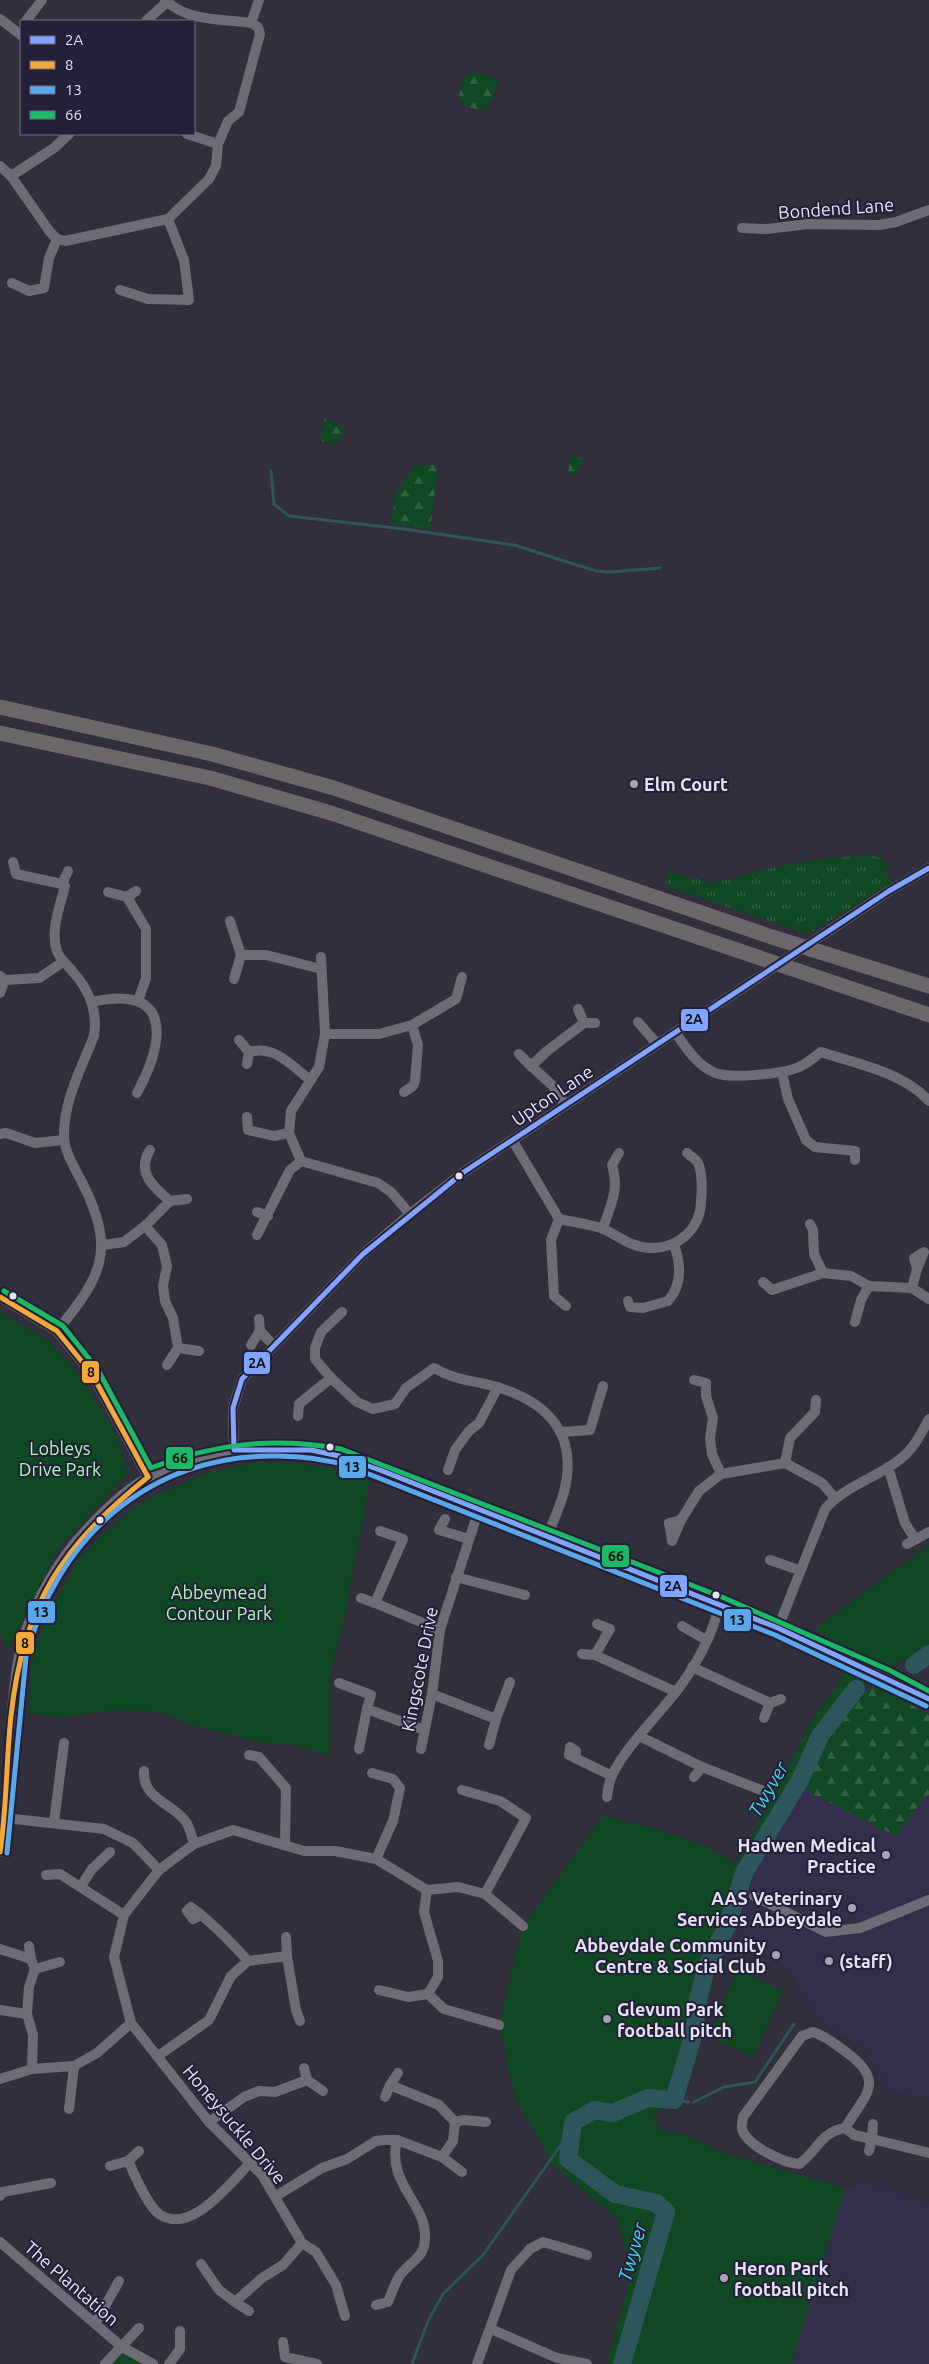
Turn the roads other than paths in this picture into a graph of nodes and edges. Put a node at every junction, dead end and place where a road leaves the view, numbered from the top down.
1 (42, 0) edge
2 (259, 0) edge
3 (166, 1) edge
4 (0, 19) edge
5 (27, 20) edge
6 (147, 20) edge
7 (251, 23) junction
8 (20, 32) edge
9 (68, 135) edge
10 (190, 135) edge
11 (218, 144) junction
12 (0, 166) edge
13 (11, 176) junction
14 (929, 210) edge
15 (168, 219) junction
16 (742, 228) dead end
17 (57, 239) junction
18 (12, 283) dead end
19 (120, 290) dead end
20 (0, 707) edge
21 (0, 733) edge
22 (12, 862) dead end
23 (929, 868) edge
24 (68, 871) dead end
25 (16, 874) junction
26 (62, 884) junction
27 (13, 885) dead end
28 (112, 895) dead end
29 (230, 921) dead end
30 (241, 955) junction
31 (321, 957) dead end
32 (63, 962) junction
33 (322, 969) junction
34 (462, 977) dead end
35 (2, 978) edge
36 (234, 979) dead end
37 (929, 986) edge
38 (0, 993) edge
39 (456, 999) junction
40 (138, 1001) junction
41 (92, 1002) junction
42 (466, 1005) dead end
43 (578, 1009) dead end
44 (929, 1015) edge
45 (638, 1022) dead end
46 (584, 1023) junction
47 (595, 1023) dead end
48 (412, 1026) junction
49 (675, 1032) junction
50 (326, 1034) junction
51 (239, 1040) dead end
52 (657, 1044) junction
53 (249, 1052) junction
54 (519, 1054) dead end
55 (247, 1064) dead end
56 (532, 1066) junction
57 (782, 1072) junction
58 (144, 1079) junction
59 (310, 1080) junction
60 (154, 1085) dead end
61 (404, 1092) dead end
62 (137, 1093) dead end
63 (929, 1101) edge
64 (566, 1105) junction
65 (247, 1117) dead end
66 (289, 1133) junction
67 (0, 1134) edge
68 (64, 1140) junction
69 (513, 1141) junction
70 (855, 1152) dead end
71 (620, 1153) dead end
72 (687, 1153) dead end
73 (148, 1154) dead end
74 (301, 1161) junction
75 (187, 1198) dead end
76 (170, 1201) junction
77 (257, 1212) dead end
78 (410, 1214) junction
79 (268, 1216) junction
80 (559, 1219) junction
81 (145, 1226) junction
82 (603, 1228) junction
83 (814, 1228) dead end
84 (257, 1235) dead end
85 (103, 1245) junction
86 (674, 1245) junction
87 (917, 1269) dead end
88 (823, 1273) junction
89 (763, 1282) dead end
90 (869, 1286) junction
91 (912, 1288) junction
92 (0, 1297) edge
93 (929, 1300) edge
94 (628, 1301) dead end
95 (566, 1306) dead end
96 (342, 1312) dead end
97 (259, 1319) dead end
98 (855, 1322) dead end
99 (260, 1331) junction
100 (57, 1332) junction
101 (251, 1345) dead end
102 (273, 1345) junction
103 (178, 1348) junction
104 (200, 1351) dead end
105 (167, 1365) dead end
106 (331, 1378) junction
107 (694, 1380) dead end
108 (603, 1386) dead end
109 (498, 1387) junction
110 (816, 1400) dead end
111 (298, 1416) dead end
112 (929, 1419) edge
113 (562, 1432) junction
114 (234, 1450) junction
115 (785, 1463) junction
116 (888, 1467) junction
117 (448, 1470) dead end
118 (721, 1474) junction
119 (148, 1477) junction
120 (834, 1498) junction
121 (479, 1509) junction
122 (446, 1519) dead end
123 (380, 1531) dead end
124 (929, 1532) edge
125 (548, 1536) junction
126 (469, 1539) junction
127 (672, 1540) dead end
128 (770, 1560) dead end
129 (799, 1570) junction
130 (456, 1577) junction
131 (525, 1595) dead end
132 (361, 1598) dead end
133 (376, 1603) junction
134 (720, 1604) junction
135 (597, 1624) dead end
136 (688, 1625) dead end
137 (778, 1628) junction
138 (440, 1630) junction
139 (706, 1640) junction
140 (582, 1654) dead end
141 (595, 1655) junction
142 (692, 1668) junction
143 (510, 1682) dead end
144 (339, 1683) dead end
145 (676, 1692) junction
146 (432, 1694) junction
147 (781, 1699) dead end
148 (929, 1699) edge
149 (770, 1703) junction
150 (367, 1709) junction
151 (764, 1718) dead end
152 (496, 1719) junction
153 (424, 1730) junction
154 (639, 1736) junction
155 (64, 1743) dead end
156 (489, 1745) dead end
157 (570, 1747) dead end
158 (359, 1749) dead end
159 (421, 1749) dead end
160 (249, 1755) dead end
161 (4, 1760) edge
162 (702, 1767) junction
163 (144, 1771) dead end
164 (372, 1773) dead end
165 (612, 1776) junction
166 (694, 1777) dead end
167 (411, 1784) dead end
168 (400, 1788) junction
169 (462, 1790) dead end
170 (761, 1790) dead end
171 (607, 1797) dead end
172 (5, 1818) junction
173 (54, 1822) junction
174 (194, 1844) junction
175 (285, 1845) junction
176 (0, 1852) edge
177 (110, 1852) dead end
178 (376, 1859) junction
179 (159, 1870) junction
180 (46, 1875) dead end
181 (81, 1886) junction
182 (427, 1890) junction
183 (485, 1894) junction
184 (754, 1896) dead end
185 (929, 1900) edge
186 (191, 1907) dead end
187 (124, 1915) junction
188 (523, 1926) dead end
189 (286, 1937) dead end
190 (29, 1946) dead end
191 (0, 1949) edge
192 (287, 1956) junction
193 (31, 1959) junction
194 (248, 1961) junction
195 (60, 1962) dead end
196 (35, 1969) junction
197 (379, 1990) dead end
198 (428, 1994) junction
199 (0, 2010) edge
200 (27, 2014) junction
201 (300, 2021) dead end
202 (132, 2023) junction
203 (499, 2025) dead end
204 (158, 2056) junction
205 (74, 2066) junction
206 (304, 2068) dead end
207 (32, 2070) junction
208 (398, 2073) dead end
209 (0, 2079) edge
210 (306, 2080) junction
211 (390, 2085) junction
212 (323, 2091) dead end
213 (384, 2097) dead end
214 (69, 2109) dead end
215 (208, 2122) junction
216 (455, 2122) junction
217 (486, 2122) dead end
218 (873, 2124) dead end
219 (845, 2128) junction
220 (872, 2139) junction
221 (397, 2140) junction
222 (869, 2151) dead end
223 (139, 2152) dead end
224 (929, 2153) edge
225 (442, 2157) junction
226 (128, 2161) junction
227 (251, 2162) junction
228 (110, 2166) dead end
229 (462, 2172) dead end
230 (51, 2183) dead end
231 (0, 2196) edge
232 (276, 2196) junction
233 (0, 2242) edge
234 (302, 2243) junction
235 (586, 2255) dead end
236 (201, 2264) dead end
237 (119, 2282) dead end
238 (235, 2302) junction
239 (376, 2305) dead end
240 (248, 2310) dead end
241 (345, 2316) dead end
242 (95, 2324) junction
243 (138, 2328) dead end
244 (491, 2329) junction
245 (180, 2331) dead end
246 (283, 2342) dead end
247 (122, 2347) junction
248 (585, 2361) edge
249 (105, 2364) edge
250 (153, 2364) edge
251 (169, 2364) edge
252 (317, 2364) edge
253 (477, 2364) edge

1 - 5 street
2 - 7 street
3 - 6 street
3 - 7 street
4 - 8 street
7 - 11 street
9 - 13 street
10 - 11 street
11 - 15 street
12 - 13 street
13 - 17 street
14 - 16 street, Bondend Lane
15 - 17 street
15 - 19 street
17 - 18 street
20 - 37 highway
21 - 44 highway
22 - 25 street
23 - 49 street, Upton Lane
24 - 26 street
25 - 26 street
25 - 27 street
26 - 32 street
28 - 40 street
29 - 30 street
30 - 33 street
30 - 36 street
31 - 33 street
32 - 35 street
32 - 41 street
33 - 50 street
34 - 39 street
35 - 38 street
39 - 42 street
39 - 48 street
40 - 41 street
40 - 58 street
41 - 68 street
43 - 46 street
45 - 52 street
46 - 47 street
46 - 56 street
48 - 50 street
48 - 61 street
49 - 52 street, Upton Lane
49 - 57 street
50 - 59 street
51 - 53 street
52 - 64 street, Upton Lane
53 - 55 street
53 - 59 street
54 - 56 street
56 - 64 street
57 - 63 street
57 - 70 street
58 - 60 street
58 - 62 street
59 - 66 street
64 - 69 street, Upton Lane
65 - 66 street
66 - 74 street
67 - 68 street
68 - 85 street
69 - 78 street, Upton Lane
69 - 80 street
71 - 82 street
72 - 86 street
73 - 76 street
74 - 78 street
74 - 79 street
75 - 76 street
76 - 81 street
77 - 79 street
78 - 102 street, Upton Lane
79 - 84 street
80 - 82 street
80 - 95 street
81 - 85 street
81 - 103 street
82 - 86 street
83 - 88 street
85 - 100 street
86 - 94 street
87 - 91 street
88 - 89 street
88 - 90 street
90 - 91 street
90 - 98 street
91 - 93 street
92 - 100 street
96 - 106 street
97 - 99 street
99 - 101 street
99 - 102 street
100 - 119 street
102 - 114 street, Upton Lane
103 - 104 street
103 - 105 street
106 - 109 street
106 - 111 street
107 - 118 street
108 - 113 street
109 - 113 street
109 - 117 street
110 - 115 street
112 - 116 street
113 - 125 street
114 - 119 street
114 - 121 street
115 - 118 street
115 - 120 street
116 - 120 street
116 - 124 street
118 - 127 street
119 - 161 street
120 - 129 street
121 - 125 street
121 - 126 street, Kingscote Drive
122 - 126 street
123 - 133 street
125 - 134 street
126 - 130 street, Kingscote Drive
128 - 129 street
129 - 137 street
130 - 131 street
130 - 138 street, Kingscote Drive
132 - 133 street
133 - 138 street
134 - 137 street
134 - 139 street
135 - 141 street
136 - 139 street
137 - 148 street
138 - 146 street, Kingscote Drive
139 - 142 street
140 - 141 street
141 - 145 street
142 - 145 street
142 - 149 street
143 - 152 street
144 - 150 street
145 - 154 street
146 - 152 street
146 - 153 street, Kingscote Drive
147 - 149 street
149 - 151 street
150 - 153 street
150 - 158 street
152 - 156 street
153 - 159 street, Kingscote Drive
154 - 162 street
154 - 165 street
155 - 173 street
157 - 165 street
160 - 175 street
161 - 172 street
162 - 166 street
162 - 170 street
163 - 174 street
164 - 168 street
165 - 171 street
167 - 168 street
168 - 178 street
169 - 183 street
172 - 173 street
172 - 176 street
173 - 179 street
174 - 175 street, Honeysuckle Drive
174 - 179 street, Honeysuckle Drive
175 - 178 street, Honeysuckle Drive
177 - 181 street
178 - 182 street
179 - 187 street, Honeysuckle Drive
180 - 181 street
181 - 187 street
182 - 183 street
182 - 198 street
183 - 188 street
184 - 185 street
186 - 194 street
187 - 202 street, Honeysuckle Drive
189 - 192 street
190 - 193 street
191 - 193 street
192 - 194 street
192 - 201 street
193 - 196 street
194 - 204 street
195 - 196 street
196 - 200 street
197 - 198 street
198 - 203 street
199 - 200 street
200 - 207 street
202 - 204 street, Honeysuckle Drive
202 - 205 street
204 - 215 street, Honeysuckle Drive
205 - 207 street
205 - 214 street
206 - 210 street
207 - 209 street
208 - 211 street
210 - 212 street
210 - 215 street
211 - 213 street
211 - 216 street
215 - 227 street, Honeysuckle Drive
216 - 217 street
216 - 225 street
218 - 220 street
219 - 219 street
219 - 220 street
220 - 222 street
220 - 224 street
221 - 225 street
221 - 232 street
221 - 239 street
223 - 226 street
225 - 229 street
226 - 227 street
226 - 228 street
227 - 232 street, Honeysuckle Drive
230 - 231 street
232 - 234 street, Honeysuckle Drive
233 - 242 street, The Plantation
234 - 238 street
234 - 241 street, Honeysuckle Drive
235 - 244 street
236 - 238 street
237 - 242 street
238 - 240 street
242 - 247 street, The Plantation
243 - 247 street
244 - 248 street
244 - 253 street
245 - 251 street
246 - 252 street
247 - 249 street, The Plantation
247 - 250 street, The Plantation

